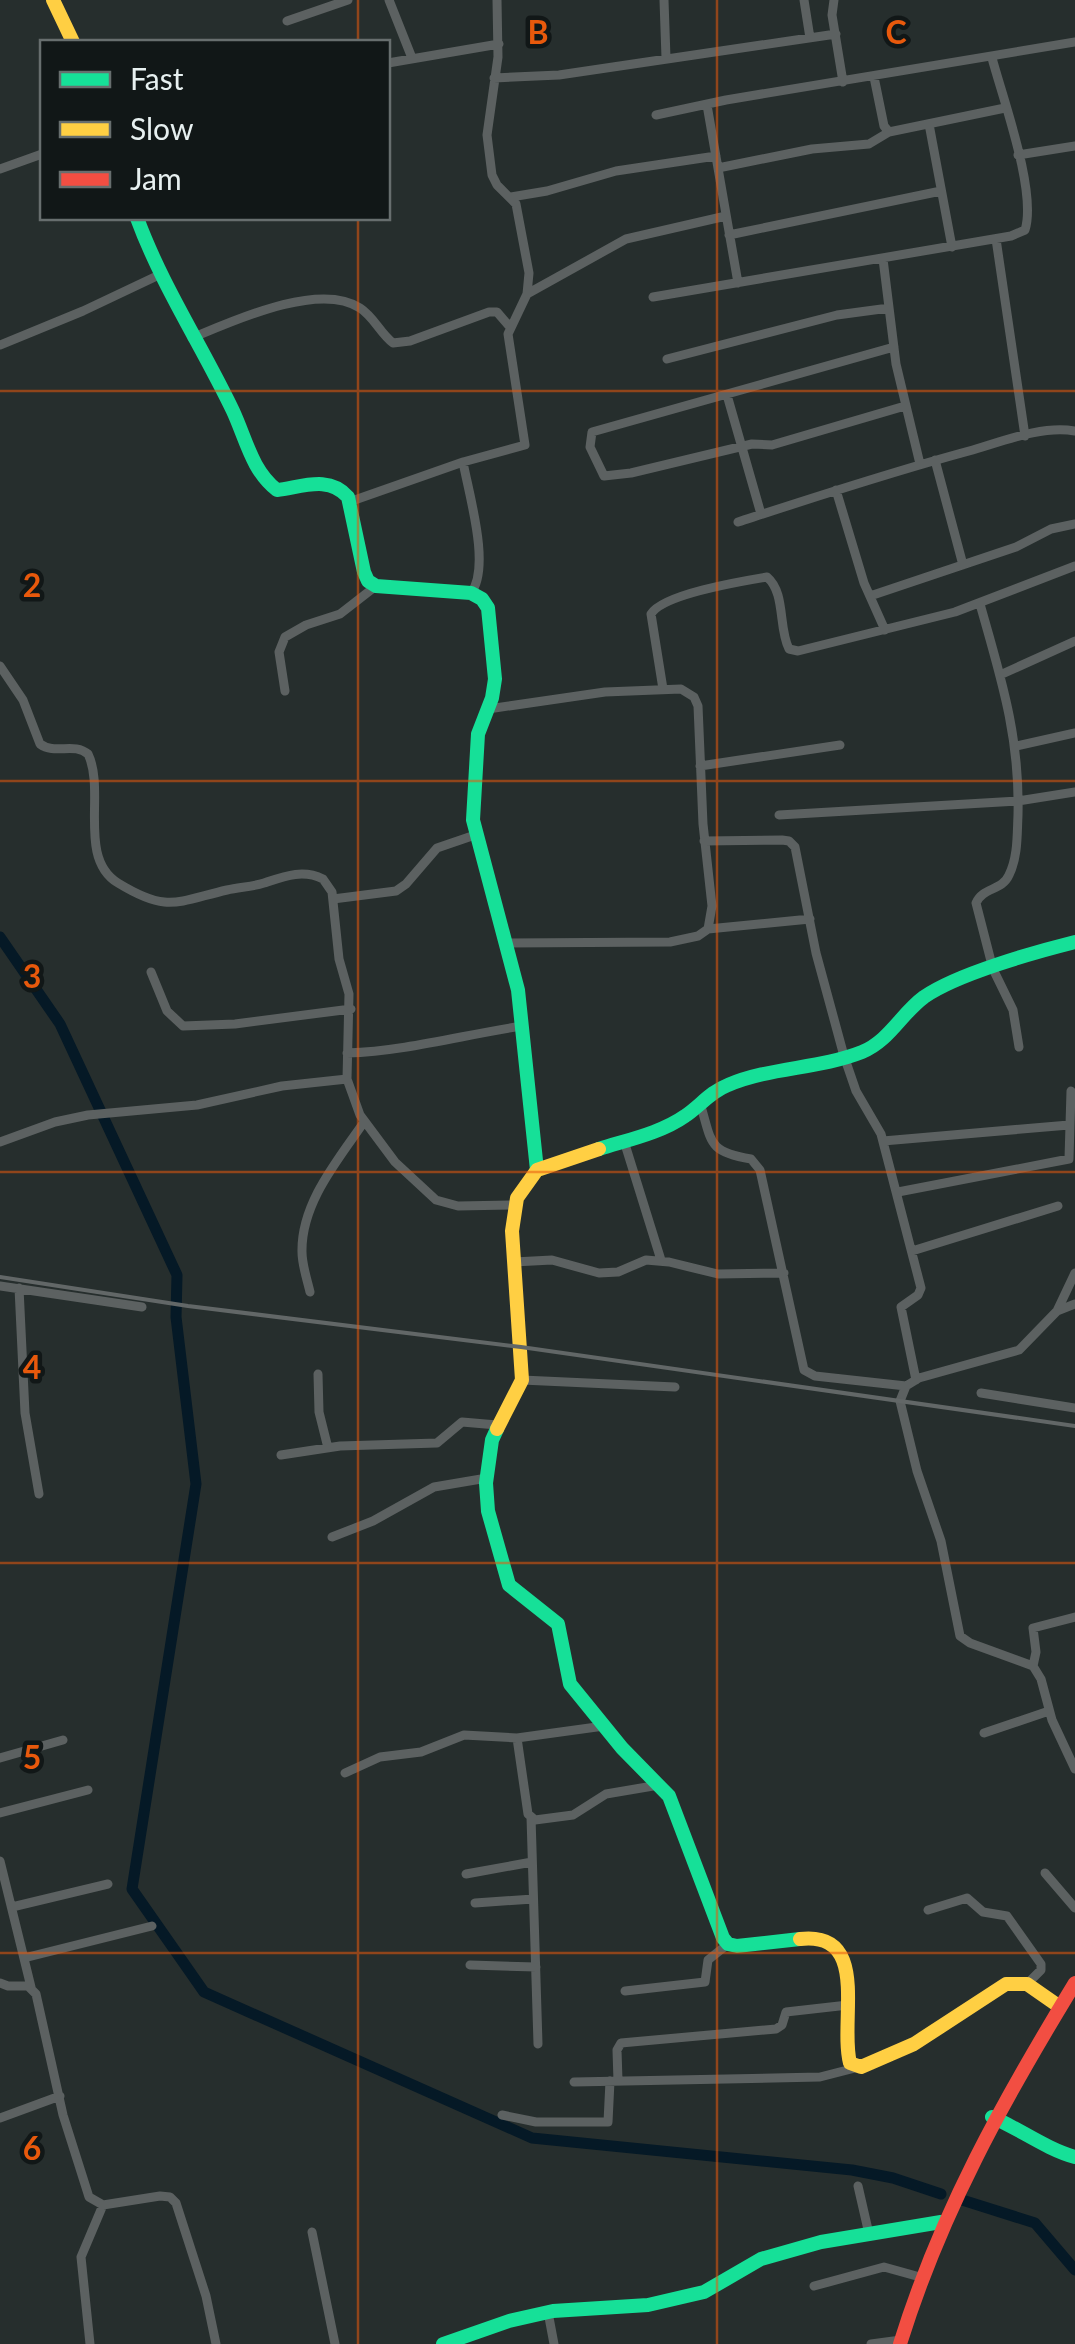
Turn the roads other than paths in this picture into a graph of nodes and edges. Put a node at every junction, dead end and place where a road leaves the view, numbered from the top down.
1 (52, 0) edge
2 (348, 0) edge
3 (389, 0) edge
4 (497, 0) edge
5 (666, 0) edge
6 (804, 0) edge
7 (834, 0) edge
8 (287, 21) dead end
9 (836, 34) junction
10 (810, 38) junction
11 (72, 40) edge
12 (1075, 42) edge
13 (499, 44) junction
14 (412, 58) junction
15 (666, 58) junction
16 (992, 58) junction
17 (390, 63) edge
18 (874, 76) junction
19 (494, 78) junction
20 (843, 82) junction
21 (707, 105) junction
22 (1006, 108) junction
23 (656, 115) dead end
24 (929, 124) junction
25 (889, 132) junction
26 (1075, 146) edge
27 (40, 155) edge
28 (1018, 155) junction
29 (716, 156) junction
30 (718, 168) junction
31 (0, 170) edge
32 (941, 190) junction
33 (511, 197) junction
34 (726, 216) junction
35 (139, 220) edge
36 (729, 235) junction
37 (996, 239) junction
38 (952, 246) junction
39 (883, 259) junction
40 (159, 274) junction
41 (738, 284) junction
42 (527, 294) junction
43 (653, 297) dead end
44 (888, 308) junction
45 (510, 327) junction
46 (192, 338) junction
47 (0, 345) edge
48 (894, 347) junction
49 (667, 359) dead end
50 (726, 395) junction
51 (905, 406) junction
52 (1075, 432) edge
53 (1026, 436) junction
54 (742, 447) junction
55 (934, 460) junction
56 (462, 462) junction
57 (920, 464) junction
58 (836, 490) junction
59 (349, 502) junction
60 (761, 514) junction
61 (738, 522) dead end
62 (1075, 524) edge
63 (963, 564) junction
64 (1075, 566) edge
65 (376, 586) junction
66 (471, 594) junction
67 (870, 596) junction
68 (980, 604) junction
69 (885, 630) junction
70 (1075, 641) edge
71 (0, 666) edge
72 (1000, 675) junction
73 (663, 689) junction
74 (286, 691) dead end
75 (488, 709) junction
76 (1075, 733) edge
77 (840, 745) dead end
78 (1016, 746) junction
79 (700, 766) junction
80 (1075, 792) edge
81 (1018, 801) junction
82 (779, 814) dead end
83 (475, 835) junction
84 (704, 842) junction
85 (333, 899) junction
86 (810, 919) junction
87 (708, 929) junction
88 (1075, 942) edge
89 (508, 943) junction
90 (993, 968) junction
91 (151, 972) dead end
92 (351, 1010) junction
93 (522, 1026) junction
94 (1019, 1047) dead end
95 (346, 1053) junction
96 (844, 1056) junction
97 (347, 1079) junction
98 (1070, 1091) dead end
99 (700, 1102) junction
100 (364, 1122) junction
101 (1069, 1125) junction
102 (624, 1140) junction
103 (883, 1140) junction
104 (0, 1142) edge
105 (536, 1170) junction
106 (898, 1192) junction
107 (515, 1205) junction
108 (1058, 1206) dead end
109 (912, 1251) junction
110 (660, 1260) junction
111 (514, 1262) junction
112 (1075, 1272) edge
113 (784, 1273) junction
114 (0, 1286) edge
115 (19, 1288) junction
116 (310, 1292) dead end
117 (1075, 1304) edge
118 (142, 1307) dead end
119 (1057, 1311) junction
120 (318, 1374) dead end
121 (522, 1380) junction
122 (911, 1383) junction
123 (675, 1386) dead end
124 (981, 1393) dead end
125 (1075, 1408) edge
126 (497, 1425) junction
127 (328, 1448) junction
128 (281, 1455) dead end
129 (487, 1478) junction
130 (39, 1494) dead end
131 (332, 1537) dead end
132 (1075, 1617) edge
133 (1034, 1666) junction
134 (1049, 1711) junction
135 (604, 1726) junction
136 (984, 1734) dead end
137 (518, 1738) junction
138 (64, 1740) dead end
139 (0, 1758) edge
140 (1075, 1769) edge
141 (346, 1773) dead end
142 (662, 1785) junction
143 (88, 1790) dead end
144 (0, 1813) edge
145 (530, 1817) junction
146 (0, 1861) edge
147 (532, 1862) junction
148 (1045, 1873) dead end
149 (466, 1874) dead end
150 (108, 1884) dead end
151 (533, 1898) junction
152 (475, 1903) dead end
153 (12, 1907) junction
154 (1075, 1908) edge
155 (928, 1910) dead end
156 (152, 1926) dead end
157 (728, 1944) junction
158 (24, 1958) junction
159 (470, 1965) dead end
160 (536, 1967) junction
161 (0, 1982) edge
162 (1075, 1983) edge
163 (1027, 1984) junction
164 (32, 1987) junction
165 (624, 1992) dead end
166 (848, 2006) junction
167 (1060, 2007) junction
168 (538, 2044) dead end
169 (861, 2067) junction
170 (614, 2081) junction
171 (574, 2082) dead end
172 (60, 2096) junction
173 (502, 2114) dead end
174 (992, 2117) junction
175 (0, 2118) edge
176 (1075, 2157) edge
177 (858, 2186) dead end
178 (103, 2205) junction
179 (944, 2216) junction
180 (312, 2232) dead end
181 (869, 2234) junction
182 (920, 2277) junction
183 (814, 2286) dead end
184 (548, 2312) junction
185 (900, 2342) edge
186 (90, 2344) edge
187 (216, 2344) edge
188 (335, 2344) edge
189 (443, 2344) edge
190 (554, 2344) edge
191 (871, 2344) edge

1 - 11 main road
2 - 8 street
3 - 14 street
4 - 13 street
5 - 15 street
6 - 10 street
7 - 9 street
9 - 10 street
9 - 20 street
10 - 15 street
12 - 16 street
13 - 14 street
13 - 19 street
14 - 17 street
15 - 19 street
16 - 18 street
16 - 22 street
18 - 20 street
18 - 25 street
19 - 33 street
20 - 21 street
21 - 23 street
21 - 29 street
22 - 24 street
22 - 28 street
24 - 25 street
24 - 32 street
25 - 30 street
26 - 28 street
27 - 31 street
28 - 37 street
29 - 30 street
29 - 33 street
30 - 34 street
32 - 36 street
32 - 38 street
33 - 42 street
34 - 36 street
34 - 42 street
35 - 40 main road
36 - 41 street
37 - 38 street
37 - 53 street
38 - 39 street
39 - 41 street
39 - 44 street
40 - 46 main road
40 - 47 street
41 - 43 street
42 - 45 street
44 - 48 street
44 - 49 street
45 - 46 street
45 - 56 street
46 - 59 main road
48 - 50 street
48 - 51 street
50 - 54 street
50 - 54 street
51 - 54 street
51 - 57 street
52 - 53 street
53 - 55 street
54 - 60 street
55 - 57 street
55 - 63 street
56 - 59 street
56 - 66 street
57 - 58 street
58 - 60 street
58 - 67 street
59 - 65 main road
60 - 61 street
62 - 63 street
63 - 67 street
64 - 68 street
65 - 66 main road
65 - 74 street
66 - 75 main road
67 - 69 street
68 - 69 street
68 - 72 street
69 - 73 street
70 - 72 street
71 - 85 street
72 - 78 street
73 - 75 street
73 - 79 street
75 - 83 main road
76 - 78 street
77 - 79 street
78 - 81 street
79 - 84 street
80 - 81 street
81 - 82 street
81 - 90 street
83 - 85 street
83 - 89 main road
84 - 86 street
84 - 87 street
85 - 92 street
86 - 87 street
86 - 96 street
87 - 89 street
88 - 90 main road
89 - 93 main road
90 - 94 street
90 - 96 main road
91 - 92 street
92 - 95 street
93 - 95 street
93 - 105 main road
95 - 97 street
96 - 99 main road
96 - 103 street
97 - 100 street
97 - 104 street
98 - 101 street
99 - 102 main road
99 - 113 street
100 - 107 street
100 - 116 street
101 - 103 street
101 - 106 street
102 - 105 main road
102 - 110 street
103 - 106 street
105 - 107 main road
106 - 109 street
107 - 111 main road
108 - 109 street
109 - 122 street
110 - 111 street
110 - 113 street
111 - 121 main road
112 - 119 street
113 - 122 street
114 - 115 street
115 - 118 street
115 - 130 street
117 - 119 street
119 - 122 street
120 - 127 street
121 - 123 street
121 - 126 main road
122 - 133 street
124 - 125 street
126 - 127 street
126 - 129 main road
127 - 128 street
129 - 131 street
129 - 135 main road
132 - 133 street
133 - 134 street
134 - 136 street
134 - 140 street
135 - 137 street
135 - 142 main road
137 - 141 street
137 - 145 street
138 - 139 street
142 - 145 street
142 - 157 main road
143 - 144 street
145 - 147 street
146 - 153 street
147 - 149 street
147 - 151 street
148 - 154 street
150 - 153 street
151 - 152 street
151 - 160 street
153 - 158 street
155 - 163 street
156 - 158 street
157 - 165 street
157 - 166 main road
158 - 164 street
159 - 160 street
160 - 168 street
161 - 164 street
162 - 167 main road
163 - 167 main road
163 - 169 main road
164 - 172 street
166 - 169 main road
166 - 170 street
167 - 174 main road
169 - 170 street
170 - 171 street
170 - 173 street
172 - 175 street
172 - 178 street
174 - 176 main road
174 - 179 main road
177 - 181 street
178 - 186 street
178 - 187 street
179 - 181 main road
179 - 182 main road
180 - 188 street
181 - 184 main road
182 - 183 street
182 - 185 main road
184 - 189 main road
184 - 190 street
185 - 191 street

